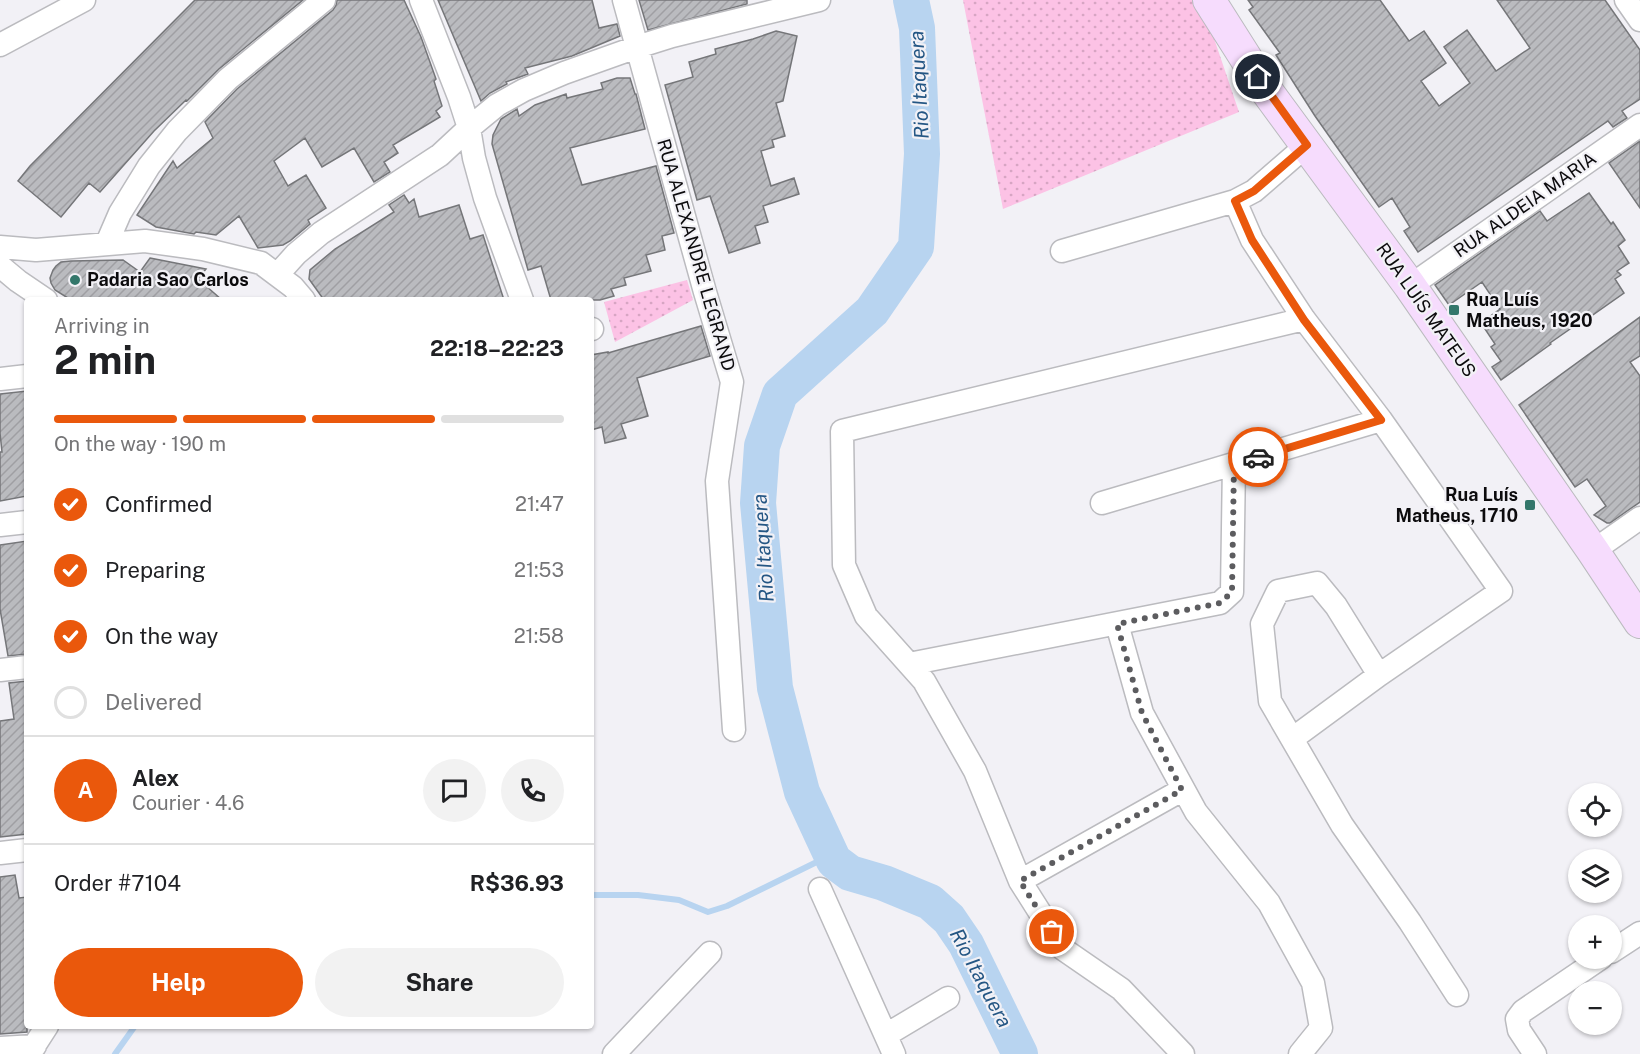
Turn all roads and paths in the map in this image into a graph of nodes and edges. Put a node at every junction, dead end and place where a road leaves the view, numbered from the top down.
1 (84, 0) edge
2 (324, 0) edge
3 (422, 0) edge
4 (624, 0) edge
5 (819, 0) edge
6 (1626, 0) edge
7 (1212, 2) edge
8 (1640, 20) edge
9 (0, 45) edge
10 (637, 47) junction
11 (1640, 125) edge
12 (469, 128) junction
13 (1307, 145) junction
14 (1235, 201) junction
15 (107, 243) junction
16 (0, 247) edge
17 (1062, 251) dead end
18 (0, 266) edge
19 (277, 275) junction
20 (1410, 285) junction
21 (42, 297) edge
22 (301, 297) edge
23 (521, 297) edge
24 (1304, 320) junction
25 (24, 376) edge
26 (0, 379) edge
27 (1381, 420) junction
28 (1234, 464) junction
29 (1102, 504) dead end
30 (1640, 518) edge
31 (24, 522) edge
32 (0, 525) edge
33 (1593, 551) junction
34 (1640, 622) edge
35 (1117, 624) junction
36 (909, 664) junction
37 (24, 667) edge
38 (0, 670) edge
39 (1379, 675) junction
40 (734, 730) dead end
41 (1292, 739) junction
42 (1182, 790) junction
43 (24, 850) edge
44 (0, 853) edge
45 (1020, 881) junction
46 (820, 889) dead end
47 (1640, 933) edge
48 (1622, 945) edge
49 (710, 953) dead end
50 (1585, 969) edge
51 (1457, 995) dead end
52 (948, 998) dead end
53 (45, 1029) edge
54 (890, 1045) edge
55 (0, 1048) edge
56 (32, 1050) edge
57 (614, 1054) edge
58 (1183, 1054) edge
59 (1300, 1054) edge
60 (1535, 1054) edge

1 - 9 street
2 - 15 street
3 - 12 street
4 - 10 street, RUA ALEXANDRE LEGRAND
5 - 10 street
6 - 8 street
7 - 13 main road, RUA LUÍS MATEUS
10 - 12 street
10 - 40 street, RUA ALEXANDRE LEGRAND
11 - 20 street, RUA ALDEIA MARIA
12 - 19 street
12 - 23 street
13 - 14 street
13 - 20 main road, RUA LUÍS MATEUS
14 - 17 street
14 - 24 street
15 - 16 street
15 - 19 street
18 - 21 street
19 - 22 street
20 - 33 main road, RUA LUÍS MATEUS
24 - 27 street
24 - 36 street
25 - 26 street
27 - 28 street
27 - 39 street
28 - 29 street
28 - 35 street
30 - 33 street
31 - 32 street
33 - 34 main road, RUA LUÍS MATEUS
35 - 36 street
35 - 42 street
36 - 45 street
37 - 38 street
39 - 41 street
39 - 41 street
41 - 51 street
42 - 45 street
42 - 59 street
43 - 44 street
45 - 58 street
46 - 54 street
47 - 48 street
49 - 57 street
50 - 60 street
52 - 54 street
53 - 56 street
55 - 56 street

